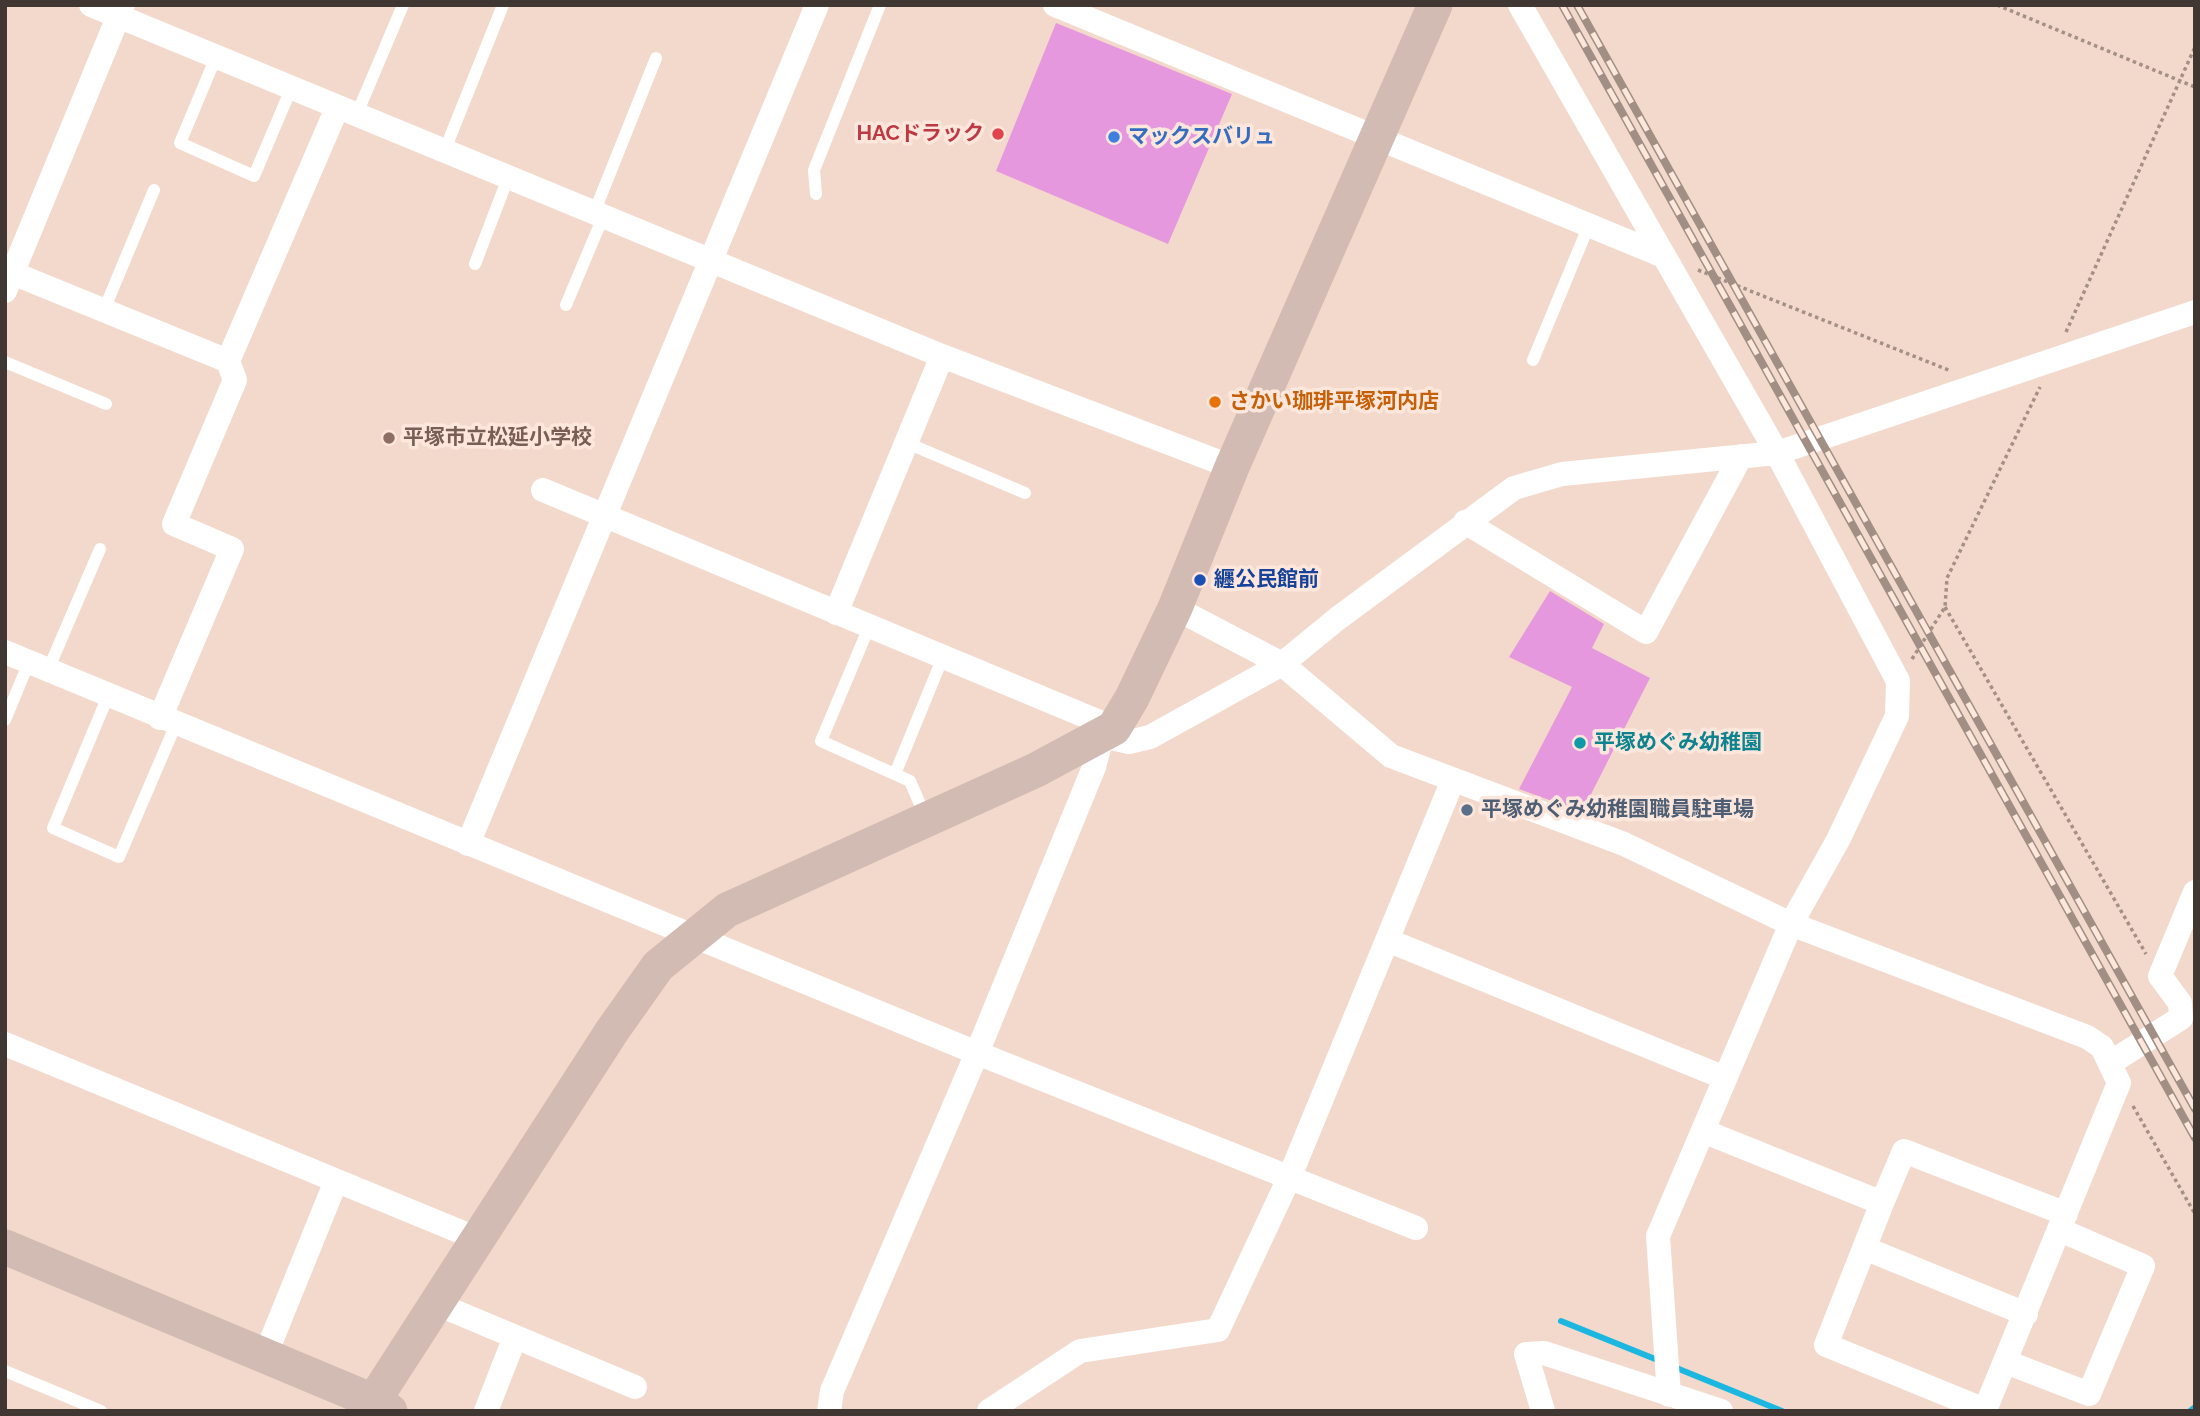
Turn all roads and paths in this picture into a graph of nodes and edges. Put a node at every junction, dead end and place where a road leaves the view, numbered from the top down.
1 (91, 5) edge
2 (403, 5) edge
3 (503, 5) edge
4 (817, 5) edge
5 (880, 5) edge
6 (1055, 5) edge
7 (1435, 5) edge
8 (1520, 5) edge
9 (1997, 5) edge
10 (121, 11) edge
11 (2195, 47) edge
12 (216, 57) junction
13 (656, 58) dead end
14 (2180, 80) junction
15 (2195, 87) edge
16 (290, 89) junction
17 (347, 112) junction
18 (1375, 137) junction
19 (444, 152) junction
20 (508, 178) junction
21 (154, 190) dead end
22 (816, 194) dead end
23 (599, 215) junction
24 (1589, 225) junction
25 (1661, 255) junction
26 (710, 261) junction
27 (475, 264) dead end
28 (8, 278) edge
29 (566, 305) dead end
30 (104, 310) junction
31 (2195, 312) edge
32 (943, 356) junction
33 (1533, 360) dead end
34 (2053, 360) junction
35 (228, 361) junction
36 (5, 362) edge
37 (1982, 384) junction
38 (106, 404) dead end
39 (906, 443) junction
40 (1777, 453) junction
41 (1741, 456) junction
42 (1232, 467) junction
43 (544, 490) dead end
44 (1025, 493) dead end
45 (604, 516) junction
46 (1465, 522) junction
47 (100, 549) dead end
48 (1945, 607) junction
49 (1175, 608) junction
50 (836, 613) junction
51 (869, 627) junction
52 (5, 652) edge
53 (943, 657) junction
54 (1282, 664) junction
55 (38, 666) junction
56 (1898, 681) junction
57 (108, 696) junction
58 (5, 720) edge
59 (168, 721) junction
60 (1108, 732) junction
61 (895, 774) junction
62 (1453, 780) junction
63 (926, 820) junction
64 (468, 844) junction
65 (2195, 892) edge
66 (1791, 924) junction
67 (692, 936) junction
68 (1387, 940) junction
69 (2160, 976) junction
70 (5, 1044) edge
71 (977, 1053) junction
72 (2114, 1073) junction
73 (1725, 1078) junction
74 (1703, 1130) junction
75 (1290, 1176) junction
76 (336, 1181) junction
77 (1882, 1203) junction
78 (2195, 1214) edge
79 (2063, 1222) junction
80 (1416, 1228) dead end
81 (478, 1239) junction
82 (5, 1247) edge
83 (1864, 1248) junction
84 (437, 1304) junction
85 (2026, 1314) junction
86 (515, 1337) junction
87 (264, 1356) junction
88 (2006, 1362) junction
89 (5, 1371) edge
90 (635, 1387) dead end
91 (1669, 1395) junction
92 (377, 1408) edge
93 (101, 1411) edge
94 (486, 1411) edge
95 (830, 1411) edge
96 (989, 1411) edge
97 (1543, 1411) edge
98 (1721, 1411) edge

1 - 10 street
2 - 17 lane
3 - 19 lane
4 - 26 street
5 - 22 lane
6 - 18 street
7 - 18 street
8 - 25 street
9 - 14 path
10 - 12 street
10 - 28 street
11 - 14 path
12 - 16 street
12 - 16 lane
13 - 23 lane
14 - 15 path
14 - 34 path
16 - 17 street
17 - 19 street
17 - 35 street
18 - 24 street
18 - 42 street
19 - 20 street
20 - 23 street
20 - 27 lane
21 - 30 lane
23 - 26 street
23 - 29 lane
24 - 25 street
24 - 33 lane
25 - 37 path
25 - 40 street
26 - 32 street
26 - 45 street
28 - 30 street
30 - 35 street
31 - 34 street
32 - 39 street
32 - 42 street
34 - 37 street
34 - 48 path
35 - 59 street
36 - 38 lane
37 - 40 street
39 - 44 lane
39 - 50 street
40 - 41 street
40 - 56 street
41 - 46 street
41 - 46 street
42 - 49 street
43 - 45 street
45 - 50 street
45 - 64 street
46 - 54 street
47 - 55 lane
48 - 56 path
48 - 69 path
49 - 54 street
49 - 60 street
50 - 51 street
51 - 53 street
51 - 61 lane
52 - 55 street
53 - 60 street
53 - 61 lane
54 - 60 street
54 - 62 street
55 - 57 street
55 - 58 lane
56 - 66 street
57 - 59 street
57 - 59 lane
59 - 64 street
60 - 63 street
60 - 71 street
61 - 63 lane
62 - 66 street
62 - 68 street
63 - 67 street
64 - 67 street
65 - 69 street
66 - 72 street
66 - 73 street
67 - 71 street
67 - 81 street
68 - 73 street
68 - 75 street
69 - 72 street
70 - 76 street
71 - 75 street
71 - 95 street
72 - 78 path
72 - 79 street
73 - 74 street
74 - 77 street
74 - 91 street
75 - 80 street
75 - 96 street
76 - 81 street
76 - 87 street
77 - 79 street
77 - 83 street
79 - 85 street
79 - 88 street
81 - 84 street
82 - 87 street
83 - 85 street
83 - 88 street
84 - 86 street
84 - 92 street
85 - 88 street
86 - 90 street
86 - 94 street
87 - 92 street
89 - 93 lane
91 - 97 street
91 - 98 street

